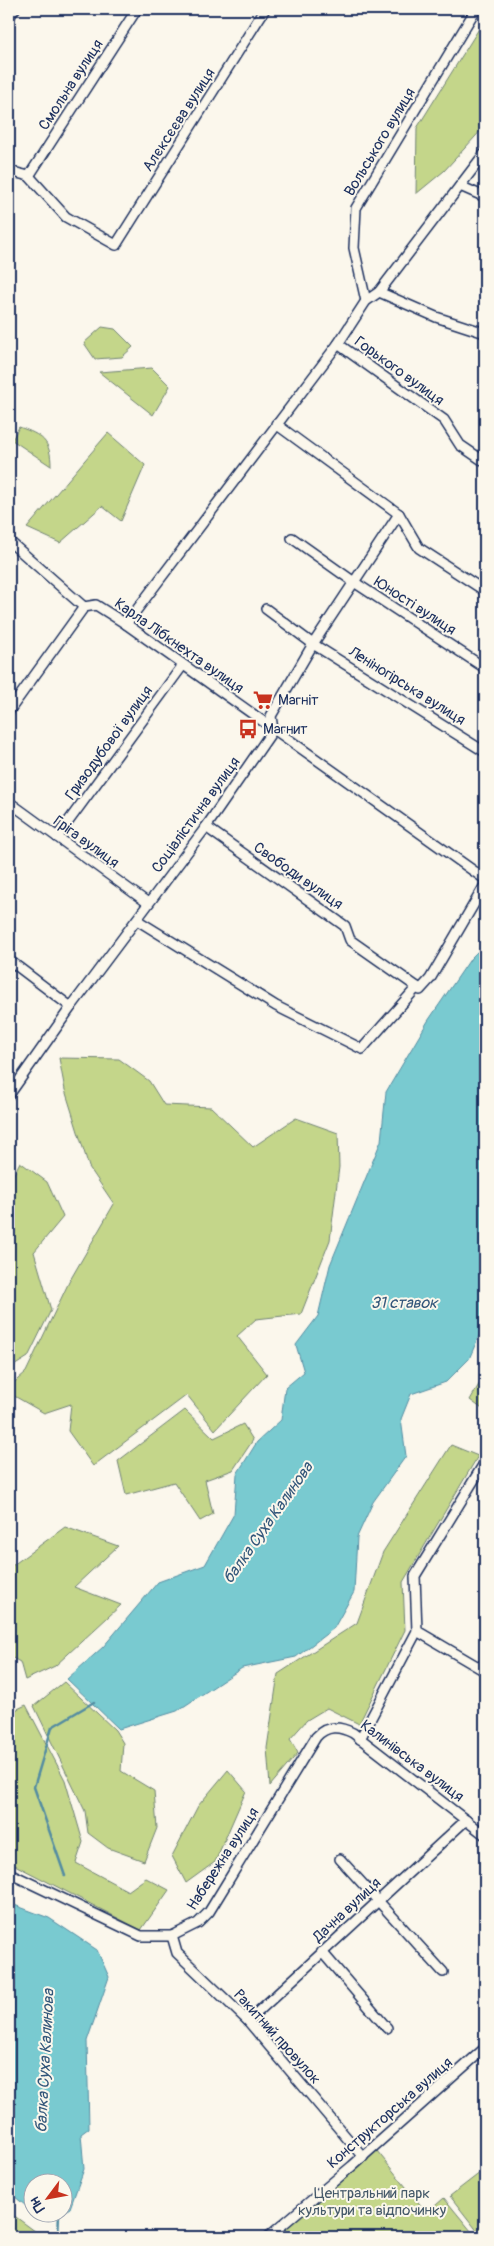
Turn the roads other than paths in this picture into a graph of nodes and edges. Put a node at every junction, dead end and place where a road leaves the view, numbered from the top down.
1 (15, 9) edge
2 (137, 9) edge
3 (265, 9) edge
4 (476, 9) edge
5 (9, 18) edge
6 (485, 153) edge
7 (9, 170) edge
8 (29, 176) junction
9 (460, 186) junction
10 (485, 197) edge
11 (378, 292) junction
12 (366, 301) junction
13 (485, 333) edge
14 (338, 344) junction
15 (276, 424) junction
16 (485, 462) edge
17 (399, 514) junction
18 (292, 538) dead end
19 (9, 540) edge
20 (354, 582) junction
21 (485, 591) edge
22 (84, 606) junction
23 (266, 609) dead end
24 (126, 624) junction
25 (313, 644) junction
26 (183, 665) junction
27 (485, 668) edge
28 (9, 710) edge
29 (273, 730) junction
30 (485, 752) edge
31 (9, 802) edge
32 (206, 827) junction
33 (56, 837) junction
34 (485, 879) edge
35 (485, 885) edge
36 (148, 903) junction
37 (137, 920) junction
38 (9, 960) edge
39 (418, 987) junction
40 (71, 1007) junction
41 (9, 1095) edge
42 (485, 1462) edge
43 (417, 1631) junction
44 (485, 1671) edge
45 (344, 1728) joint
46 (360, 1739) junction
47 (466, 1820) junction
48 (485, 1835) edge
49 (340, 1859) dead end
50 (9, 1873) edge
51 (378, 1899) junction
52 (172, 1936) junction
53 (322, 1952) junction
54 (443, 1972) dead end
55 (248, 2021) junction
56 (387, 2028) dead end
57 (485, 2048) edge
58 (363, 2157) junction
59 (268, 2237) edge

1 - 5 street
2 - 8 street, Смольна вулиця
3 - 8 street, Алєксєєва вулиця
4 - 12 street, Вольського вулиця
6 - 9 street
7 - 8 street
9 - 10 street
9 - 11 street
11 - 12 street
11 - 13 street
12 - 14 street
14 - 15 street
14 - 16 street, Горького вулиця
15 - 17 street
15 - 24 street
17 - 20 street, Соціалістична вулиця
17 - 21 street
18 - 20 street, Юності вулиця
19 - 22 street, Карла Лібкнехта вулиця
20 - 25 street, Соціалістична вулиця
20 - 27 street, Юності вулиця
22 - 24 street, Карла Лібкнехта вулиця
22 - 28 street
23 - 25 street, Леніногірська вулиця
24 - 26 street, Карла Лібкнехта вулиця
25 - 29 street, Соціалістична вулиця
25 - 30 street, Леніногірська вулиця
26 - 29 street, Карла Лібкнехта вулиця
26 - 33 street, Гризодубової вулиця
29 - 32 street, Соціалістична вулиця
29 - 34 street, Карла Лібкнехта вулиця
31 - 33 street, Гріга вулиця
32 - 36 street, Соціалістична вулиця
32 - 39 street, Свободи вулиця
33 - 36 street, Гріга вулиця
35 - 39 street
36 - 37 street, Соціалістична вулиця
37 - 39 street
37 - 40 street, Соціалістична вулиця
38 - 40 street
40 - 41 street, Соціалістична вулиця
42 - 43 street
43 - 44 street
43 - 46 street
45 - 46 street, Калинівська вулиця
45 - 52 street, Набережна вулиця
46 - 47 street, Калинівська вулиця
47 - 48 street, Калинівська вулиця
47 - 51 street, Дачна вулиця
49 - 51 street
50 - 52 street, Набережна вулиця
51 - 53 street, Дачна вулиця
51 - 54 street
52 - 55 street, Ракитний провулок
53 - 55 street, Дачна вулиця
53 - 56 street
55 - 58 street, Ракитний провулок
57 - 58 street, Конструкторська вулиця
58 - 59 street, Конструкторська вулиця

